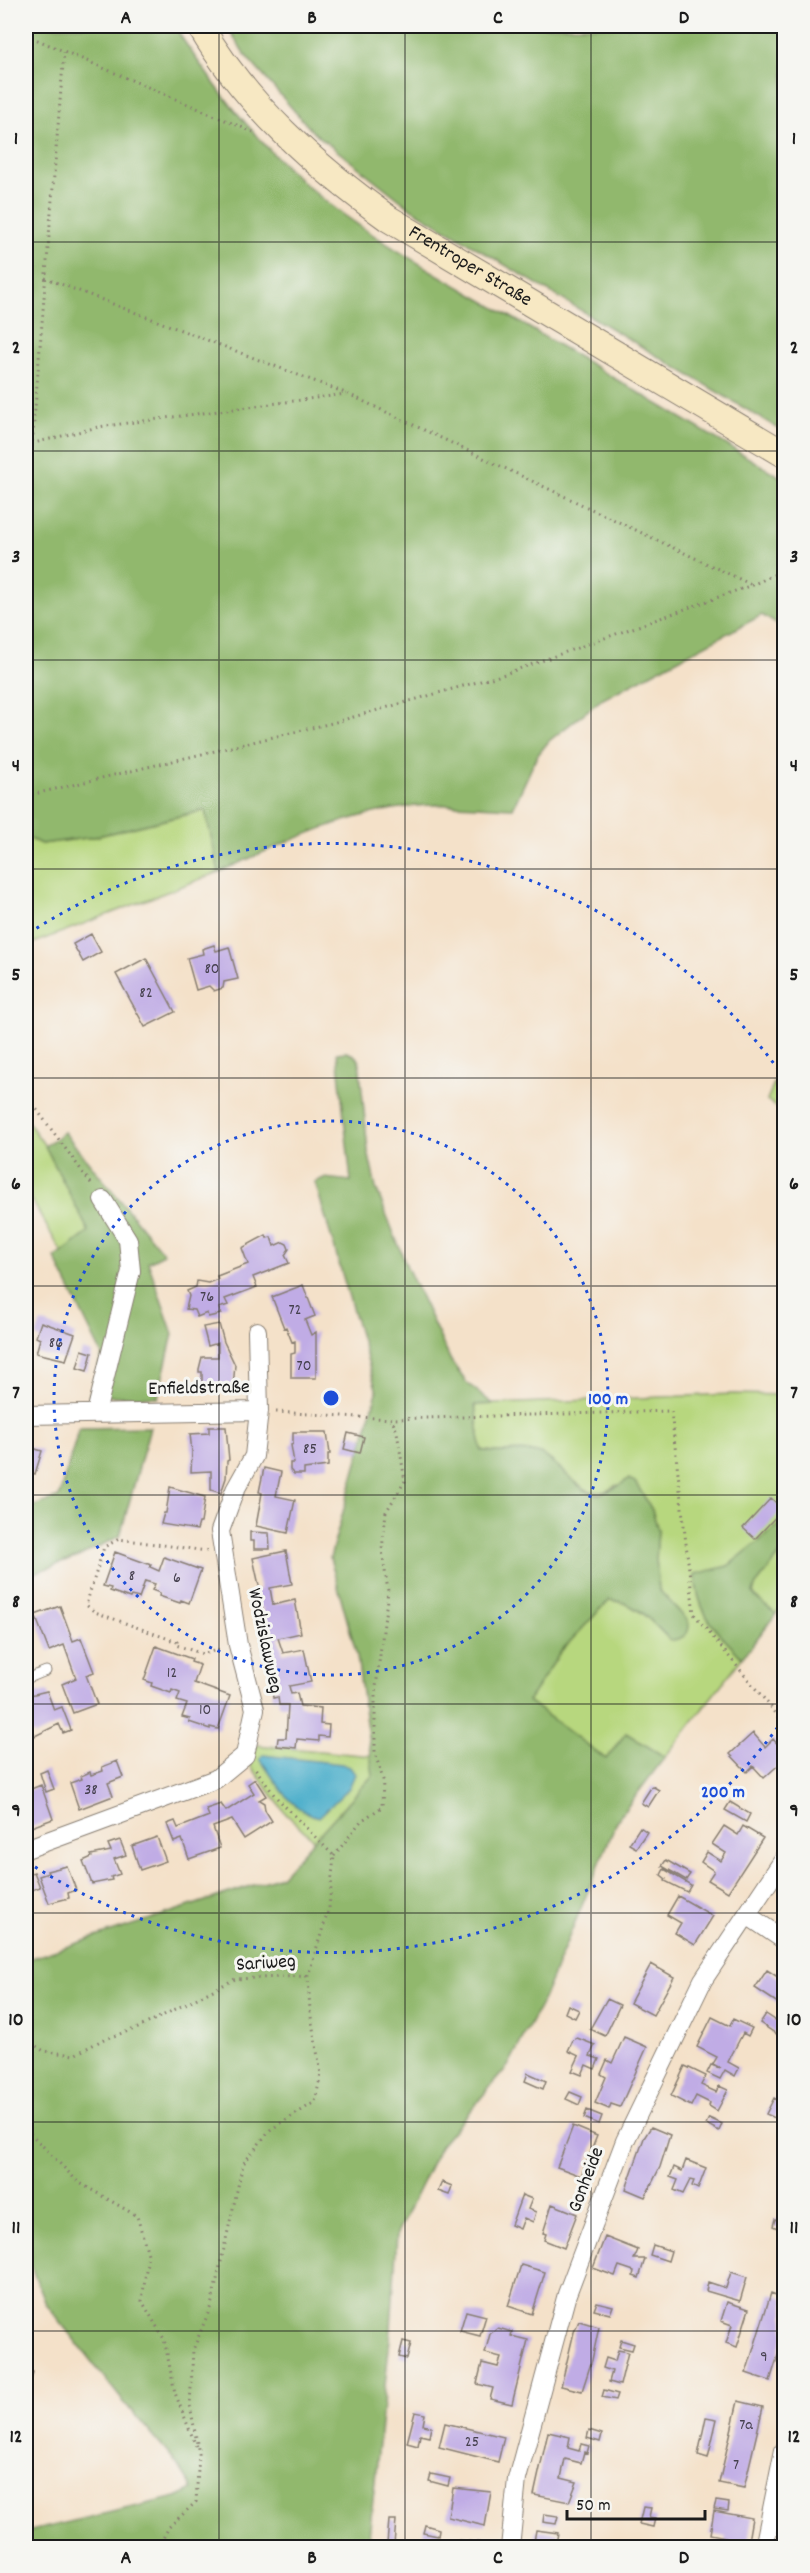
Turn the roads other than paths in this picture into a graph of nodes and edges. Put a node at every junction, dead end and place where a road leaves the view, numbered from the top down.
1 (200, 26) edge
2 (784, 454) edge
3 (103, 1200) road end
4 (257, 1331) dead end
5 (259, 1412) junction
6 (96, 1413) junction
7 (26, 1415) edge
8 (46, 1671) dead end
9 (26, 1679) edge
10 (26, 1849) edge
11 (784, 1859) edge
12 (751, 1909) junction
13 (784, 1940) edge
14 (784, 2450) edge
15 (510, 2547) edge
16 (764, 2547) edge

1 - 2 main road, Frentroper Straße
3 - 6 street
4 - 5 street, Enfieldstraße
5 - 6 street, Enfieldstraße
5 - 10 street, Wodzislawweg
6 - 7 street, Enfieldstraße
8 - 9 lane
11 - 12 street, Gonheide
12 - 13 street
12 - 15 street, Gonheide
14 - 16 street

